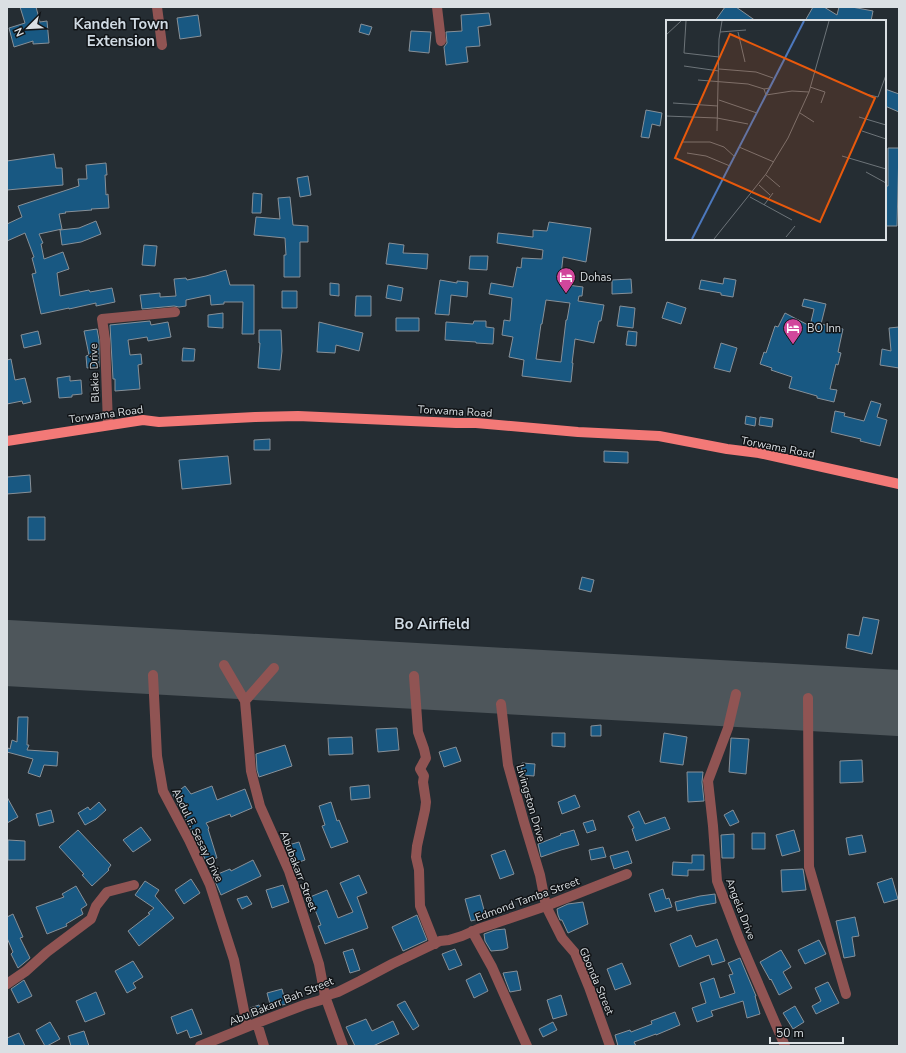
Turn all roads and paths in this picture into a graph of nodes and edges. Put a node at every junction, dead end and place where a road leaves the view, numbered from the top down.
1 (157, 7) edge
2 (437, 7) edge
3 (441, 41) dead end
4 (162, 44) dead end
5 (175, 312) dead end
6 (108, 425) junction
7 (7, 441) edge
8 (899, 484) edge
9 (224, 666) dead end
10 (274, 668) dead end
11 (153, 675) dead end
12 (414, 676) dead end
13 (736, 694) dead end
14 (808, 698) dead end
15 (245, 701) junction
16 (501, 704) dead end
17 (627, 874) dead end
18 (134, 885) dead end
19 (546, 906) junction
20 (472, 931) junction
21 (435, 944) junction
22 (7, 984) edge
23 (846, 994) dead end
24 (325, 996) junction
25 (252, 1025) junction
26 (200, 1046) edge
27 (264, 1046) edge
28 (343, 1046) edge
29 (527, 1046) edge
30 (610, 1046) edge
31 (785, 1046) edge

1 - 4 street
2 - 3 street
5 - 6 street, Blakie Drive
6 - 7 main road, Torwama Road
6 - 8 main road, Torwama Road
9 - 15 street
10 - 15 street
11 - 25 street, Abdul F. Sesay Drive
12 - 21 street
13 - 31 street, Angela Drive
14 - 23 street
15 - 24 street, Abubakarr Street
16 - 19 street, Livingston Drive
17 - 19 street, Edmond Tamba Street
18 - 22 street
19 - 20 street, Edmond Tamba Street
19 - 30 street, Gbonda Street
20 - 21 street, Edmond Tamba Street
20 - 29 street
21 - 24 street, Abu Bakarr Bah Street
24 - 25 street, Abu Bakarr Bah Street
24 - 28 street, Abubakarr Street
25 - 26 street, Abu Bakarr Bah Street
25 - 27 street, Abdul F. Sesay Drive

